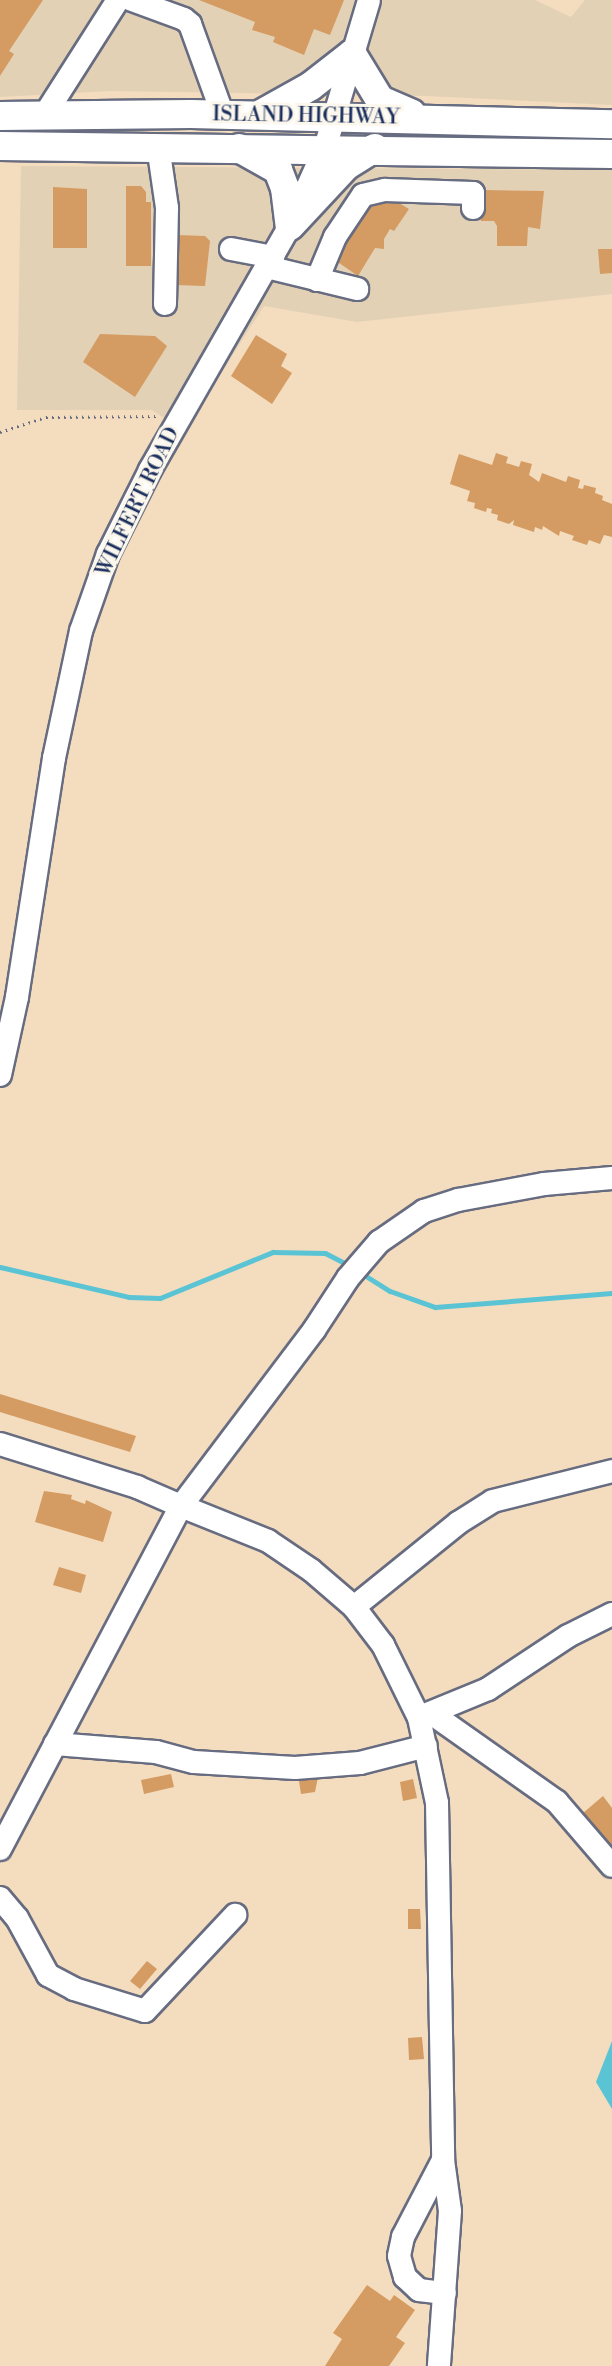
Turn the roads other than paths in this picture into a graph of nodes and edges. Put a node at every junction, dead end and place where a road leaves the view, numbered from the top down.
1 (118, 0) edge
2 (132, 0) edge
3 (369, 0) edge
4 (352, 54) junction
5 (223, 115) junction
6 (259, 115) junction
7 (0, 116) edge
8 (44, 116) junction
9 (334, 116) junction
10 (422, 118) junction
11 (612, 124) edge
12 (0, 146) edge
13 (158, 146) junction
14 (237, 147) junction
15 (325, 148) junction
16 (375, 148) junction
17 (612, 154) edge
18 (473, 208) dead end
19 (290, 226) junction
20 (231, 249) dead end
21 (270, 262) junction
22 (317, 280) junction
23 (357, 289) dead end
24 (165, 304) dead end
25 (0, 1074) edge
26 (612, 1178) edge
27 (0, 1444) edge
28 (612, 1471) edge
29 (180, 1506) junction
30 (354, 1607) junction
31 (612, 1614) edge
32 (424, 1716) junction
33 (55, 1744) junction
34 (426, 1746) junction
35 (0, 1849) edge
36 (612, 1866) edge
37 (0, 1898) edge
38 (235, 1915) dead end
39 (443, 2160) junction
40 (445, 2293) junction
41 (439, 2366) edge

1 - 8 street
2 - 5 street
3 - 4 street, WILFERT ROAD
4 - 6 main road
4 - 9 street, WILFERT ROAD
4 - 10 main road
5 - 6 main road, ISLAND HIGHWAY
5 - 8 main road, ISLAND HIGHWAY
6 - 9 main road, ISLAND HIGHWAY
7 - 8 main road, ISLAND HIGHWAY
9 - 10 main road, ISLAND HIGHWAY
9 - 15 street, WILFERT ROAD
10 - 11 main road, ISLAND HIGHWAY
12 - 13 main road, ISLAND HIGHWAY
13 - 14 main road, ISLAND HIGHWAY
13 - 24 street
14 - 15 main road, ISLAND HIGHWAY
14 - 19 main road
15 - 16 main road, ISLAND HIGHWAY
15 - 19 street, WILFERT ROAD
16 - 17 main road, ISLAND HIGHWAY
16 - 19 main road
18 - 22 street
19 - 21 street, WILFERT ROAD
20 - 21 street
21 - 22 street
21 - 25 street, WILFERT ROAD
22 - 23 street
26 - 29 street
27 - 29 street
28 - 30 street
29 - 30 street
29 - 33 street
30 - 32 street
31 - 32 street
32 - 34 street
32 - 36 street
33 - 34 street
33 - 35 street
34 - 39 street
37 - 38 street
39 - 40 street
39 - 40 street
40 - 41 street

